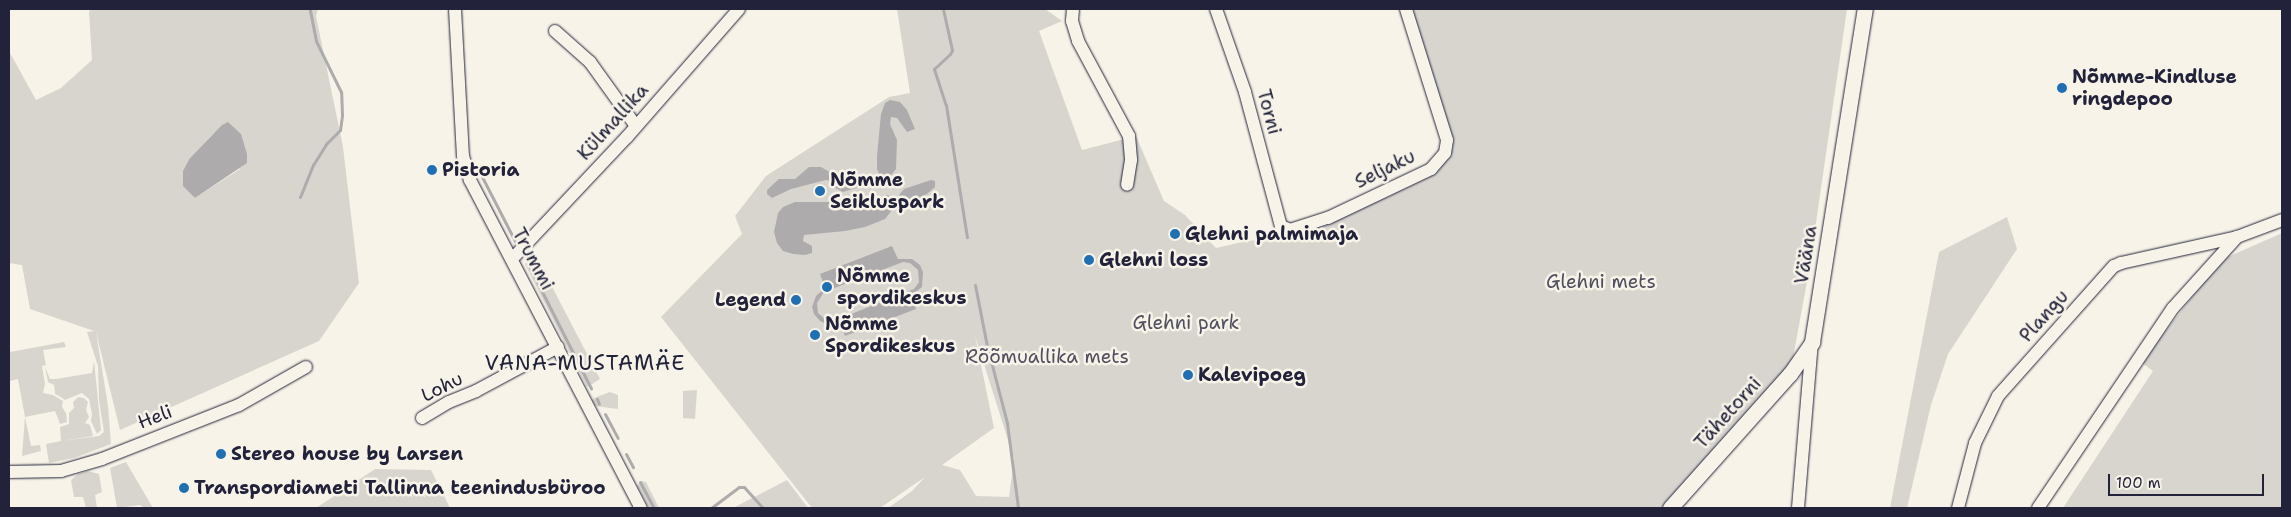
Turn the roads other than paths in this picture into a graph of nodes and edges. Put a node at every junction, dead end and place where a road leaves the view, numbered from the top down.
1 (455, 9) edge
2 (739, 9) edge
3 (1073, 9) edge
4 (1216, 9) edge
5 (1406, 9) edge
6 (1865, 9) edge
7 (555, 31) dead end
8 (636, 126) junction
9 (1127, 185) dead end
10 (2282, 220) edge
11 (1281, 226) joint
12 (2237, 237) junction
13 (512, 259) junction
14 (1812, 342) junction
15 (558, 347) junction
16 (306, 367) dead end
17 (422, 418) dead end
18 (9, 472) edge
19 (641, 508) edge
20 (1670, 508) edge
21 (1798, 508) edge
22 (1958, 508) edge
23 (2038, 508) edge

1 - 13 street, Trummi
2 - 8 street, Külmallika
3 - 9 street
4 - 11 street, Torni
5 - 11 street, Seljaku
6 - 14 street, Vääna
7 - 8 street
8 - 13 street, Külmallika
10 - 12 street, Plangu
12 - 22 street, Plangu
12 - 23 street, Plangu
13 - 15 street, Trummi
14 - 20 street, Tähetorni
14 - 21 street, Vääna
15 - 17 street, Lohu
15 - 19 street, Trummi
16 - 18 street, Heli

